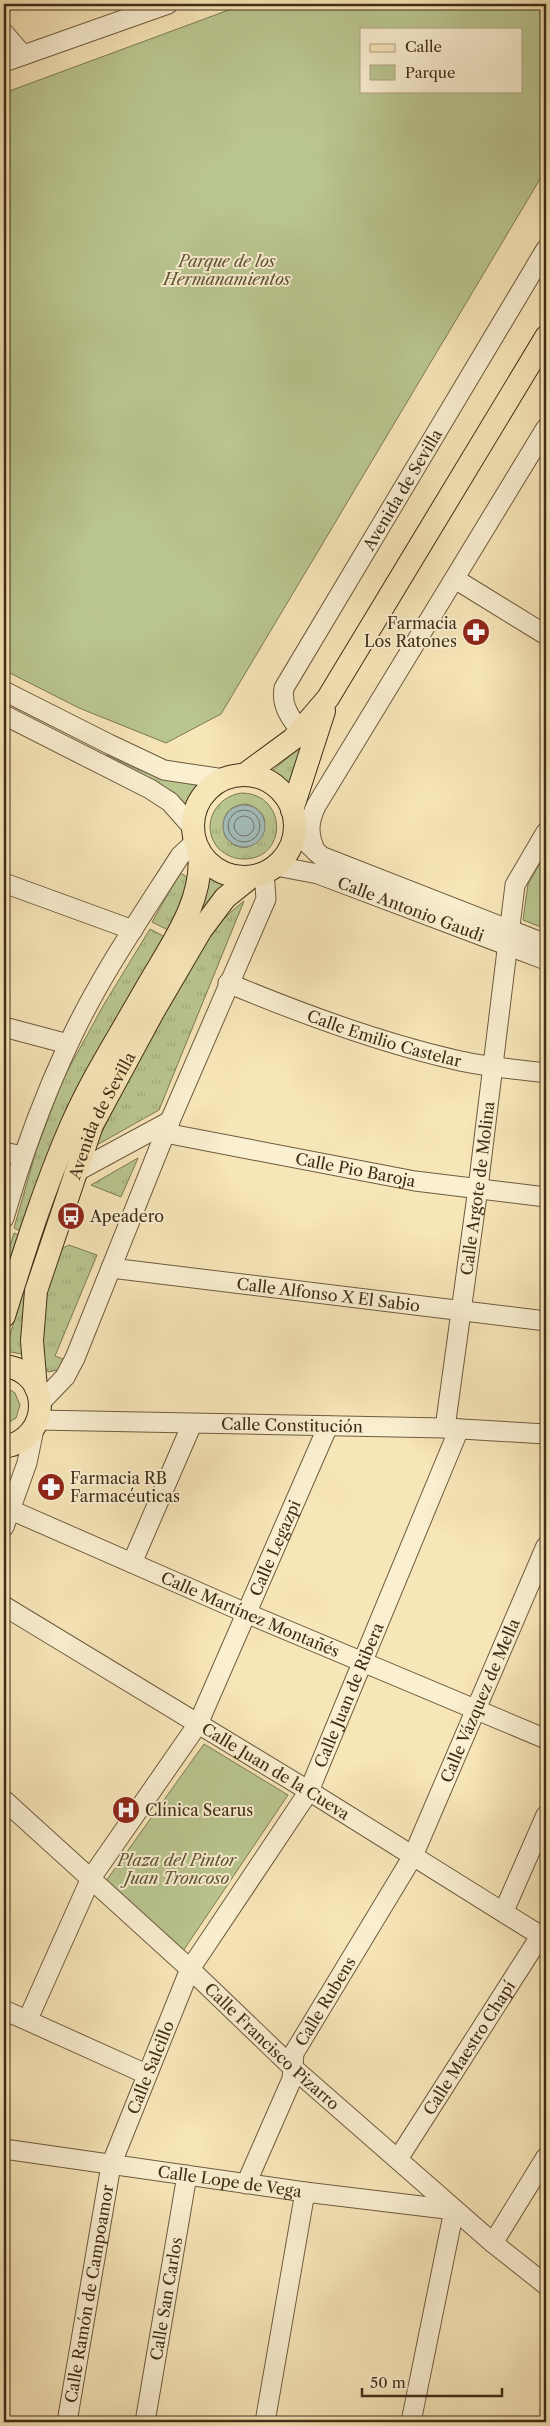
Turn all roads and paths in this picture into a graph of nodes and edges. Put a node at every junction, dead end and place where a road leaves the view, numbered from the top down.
1 (168, 4) edge
2 (4, 33) edge
3 (23, 55) junction
4 (4, 62) edge
5 (546, 250) edge
6 (546, 337) edge
7 (546, 428) edge
8 (455, 579) junction
9 (546, 635) edge
10 (4, 691) edge
11 (328, 698) junction
12 (4, 715) edge
13 (301, 731) junction
14 (234, 777) junction
15 (330, 785) junction
16 (294, 816) junction
17 (546, 832) edge
18 (196, 841) junction
19 (316, 852) junction
20 (272, 871) junction
21 (4, 883) edge
22 (266, 899) junction
23 (133, 930) junction
24 (509, 938) junction
25 (546, 944) edge
26 (546, 960) edge
27 (228, 983) junction
28 (4, 1027) edge
29 (68, 1044) junction
30 (493, 1066) junction
31 (546, 1073) edge
32 (167, 1127) junction
33 (13, 1154) edge
34 (74, 1173) junction
35 (478, 1188) junction
36 (546, 1197) edge
37 (4, 1218) edge
38 (111, 1268) junction
39 (460, 1310) junction
40 (4, 1316) edge
41 (546, 1321) edge
42 (4, 1366) edge
43 (37, 1410) junction
44 (192, 1424) junction
45 (328, 1426) junction
46 (452, 1429) junction
47 (546, 1434) edge
48 (5, 1448) edge
49 (11, 1510) junction
50 (4, 1527) edge
51 (546, 1546) edge
52 (132, 1563) junction
53 (4, 1606) edge
54 (246, 1613) junction
55 (362, 1662) junction
56 (476, 1708) junction
57 (198, 1724) junction
58 (546, 1740) edge
59 (309, 1791) junction
60 (4, 1800) edge
61 (546, 1815) edge
62 (413, 1856) junction
63 (91, 1878) junction
64 (504, 1912) junction
65 (544, 1937) edge
66 (190, 1969) junction
67 (4, 2010) edge
68 (28, 2019) junction
69 (292, 2067) junction
70 (146, 2074) junction
71 (4, 2149) edge
72 (546, 2157) edge
73 (398, 2159) junction
74 (111, 2165) junction
75 (187, 2175) junction
76 (246, 2184) junction
77 (305, 2192) junction
78 (454, 2210) junction
79 (493, 2243) junction
80 (546, 2285) edge
81 (67, 2422) edge
82 (145, 2422) edge
83 (265, 2422) edge
84 (410, 2422) edge

1 - 3 street
2 - 3 street
3 - 4 street
5 - 13 street, Avenida de Sevilla
6 - 11 main road
7 - 8 street
8 - 9 street
8 - 15 street
10 - 14 street
11 - 13 main road
11 - 16 main road
12 - 18 street
13 - 14 main road
14 - 16 main road
14 - 18 main road
15 - 16 street
15 - 19 street
16 - 19 street
16 - 20 main road
17 - 24 street, Calle Argote de Molina
18 - 20 main road
18 - 23 street
18 - 40 main road, Avenida de Sevilla
19 - 24 street, Calle Antonio Gaudi
20 - 22 street
20 - 22 street
20 - 24 street, Calle Antonio Gaudi
20 - 34 main road, Avenida de Sevilla
21 - 23 street
22 - 27 street
23 - 29 street
24 - 25 street, Calle Antonio Gaudi
24 - 26 street, Calle Antonio Gaudi
24 - 30 street, Calle Argote de Molina
27 - 30 street, Calle Emilio Castelar
27 - 32 street
28 - 29 street
29 - 33 street
30 - 31 street, Calle Emilio Castelar
30 - 35 street, Calle Argote de Molina
32 - 34 street
32 - 35 street, Calle Pio Baroja
32 - 38 street
33 - 37 street
34 - 43 main road, Avenida de Sevilla
35 - 36 street, Calle Pio Baroja
35 - 39 street, Calle Argote de Molina
38 - 39 street, Calle Alfonso X El Sabio
38 - 43 street
39 - 41 street, Calle Alfonso X El Sabio
39 - 46 street, Calle Argote de Molina
42 - 43 main road
43 - 44 street, Calle Constitución
43 - 48 main road
43 - 49 street, Avenida de Sevilla
44 - 45 street, Calle Constitución
44 - 52 street
45 - 46 street, Calle Constitución
45 - 54 street, Calle Legazpi
46 - 47 street, Calle Constitución
46 - 55 street, Calle Juan de Ribera
49 - 50 street, Avenida de Sevilla
49 - 52 street, Calle Martínez Montañés
51 - 56 street, Calle Vázquez de Mella
52 - 54 street, Calle Martínez Montañés
53 - 57 street, Calle Juan de la Cueva
54 - 55 street, Calle Martínez Montañés
54 - 57 street, Calle Legazpi
55 - 56 street, Calle Martínez Montañés
55 - 59 street, Calle Juan de Ribera
56 - 58 street, Calle Martínez Montañés
56 - 62 street, Calle Vázquez de Mella
57 - 59 street, Calle Juan de la Cueva
57 - 63 street, Calle Legazpi
59 - 62 street, Calle Juan de la Cueva
59 - 66 street, Calle Juan de Ribera
60 - 63 street, Calle Francisco Pizarro
61 - 64 street
62 - 64 street, Calle Juan de la Cueva
62 - 69 street, Calle Rubens
63 - 66 street, Calle Francisco Pizarro
63 - 68 street, Calle Legazpi
64 - 65 street, Calle Juan de la Cueva
65 - 73 street, Calle Maestro Chapí
66 - 69 street, Calle Francisco Pizarro
66 - 70 street, Calle Salcillo
67 - 68 street
68 - 70 street
69 - 73 street, Calle Francisco Pizarro
69 - 76 street, Calle Rubens
70 - 74 street, Calle Salcillo
71 - 74 street, Calle Lope de Vega
72 - 79 street
73 - 78 street, Calle Francisco Pizarro
74 - 75 street, Calle Lope de Vega
74 - 81 street, Calle Ramón de Campoamor
75 - 76 street, Calle Lope de Vega
75 - 82 street, Calle San Carlos
76 - 77 street, Calle Lope de Vega
77 - 78 street, Calle Lope de Vega
77 - 83 street
78 - 79 street, Calle Francisco Pizarro
78 - 84 street
79 - 80 street, Calle Francisco Pizarro

